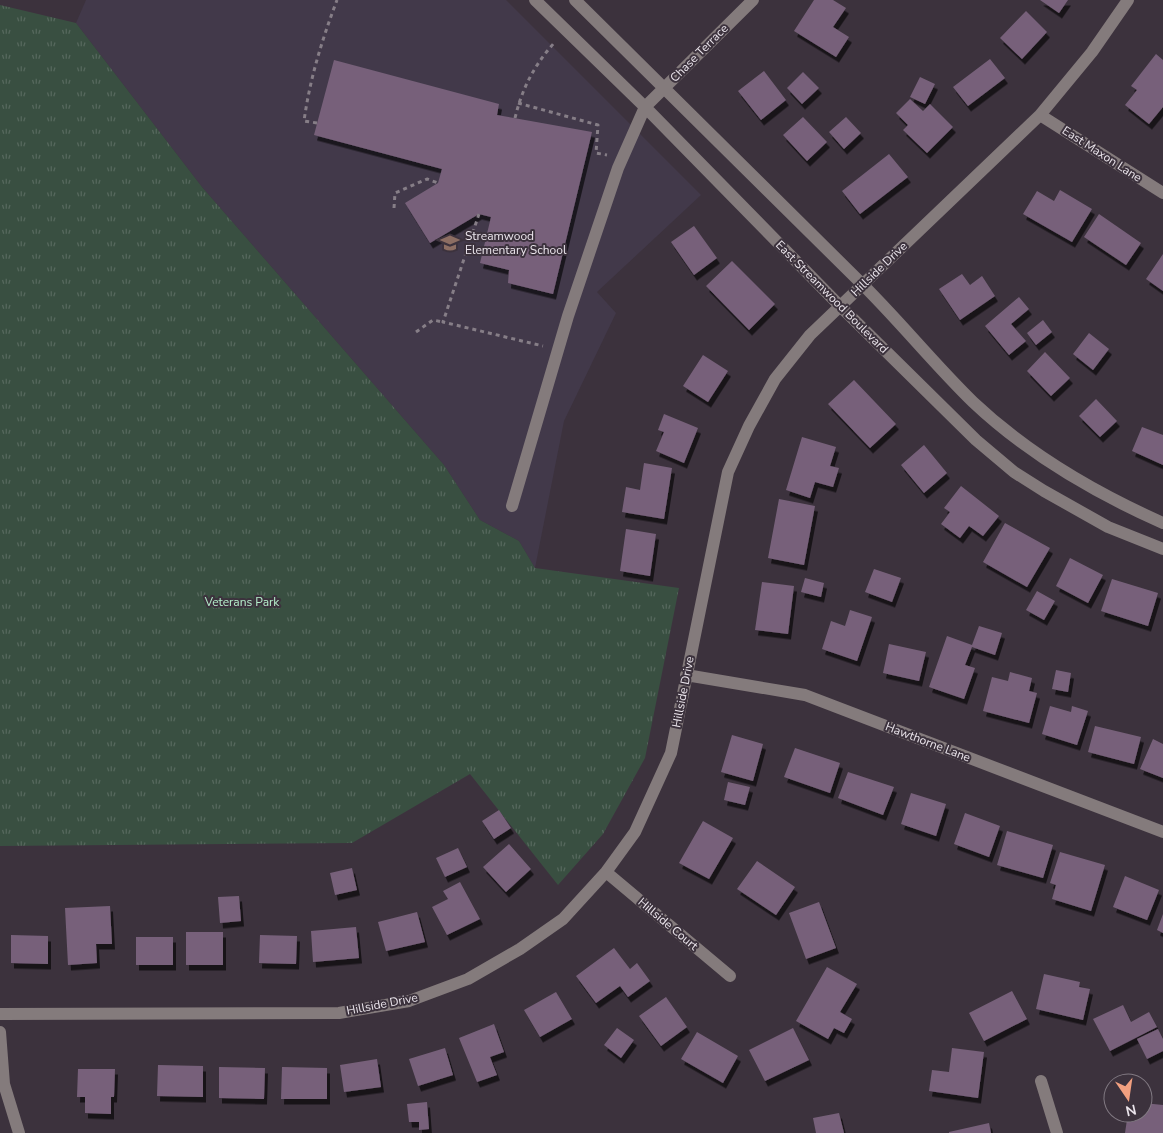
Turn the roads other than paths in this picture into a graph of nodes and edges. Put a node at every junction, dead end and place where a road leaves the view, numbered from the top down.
1 (534, 0) edge
2 (575, 0) edge
3 (753, 0) edge
4 (1128, 0) edge
5 (664, 88) junction
6 (645, 107) junction
7 (1040, 115) junction
8 (1163, 193) edge
9 (863, 284) junction
10 (840, 306) junction
11 (512, 506) dead end
12 (1163, 523) edge
13 (1163, 549) edge
14 (686, 675) junction
15 (1163, 832) edge
16 (606, 872) junction
17 (730, 976) dead end
18 (0, 1014) edge
19 (0, 1032) edge
20 (1040, 1082) dead end
21 (19, 1133) edge
22 (1057, 1133) edge

1 - 6 street, East Streamwood Boulevard
2 - 5 street
3 - 5 street, Chase Terrace
4 - 7 street, Hillside Drive
5 - 6 street, Chase Terrace
5 - 9 street
6 - 10 street, East Streamwood Boulevard
6 - 11 street
7 - 8 street, East Maxon Lane
7 - 9 street, Hillside Drive
9 - 10 street, Hillside Drive
9 - 12 street
10 - 13 street, East Streamwood Boulevard
10 - 14 street, Hillside Drive
14 - 15 street, Hawthorne Lane
14 - 16 street, Hillside Drive
16 - 17 street, Hillside Court
16 - 18 street, Hillside Drive
19 - 21 street
20 - 22 street

